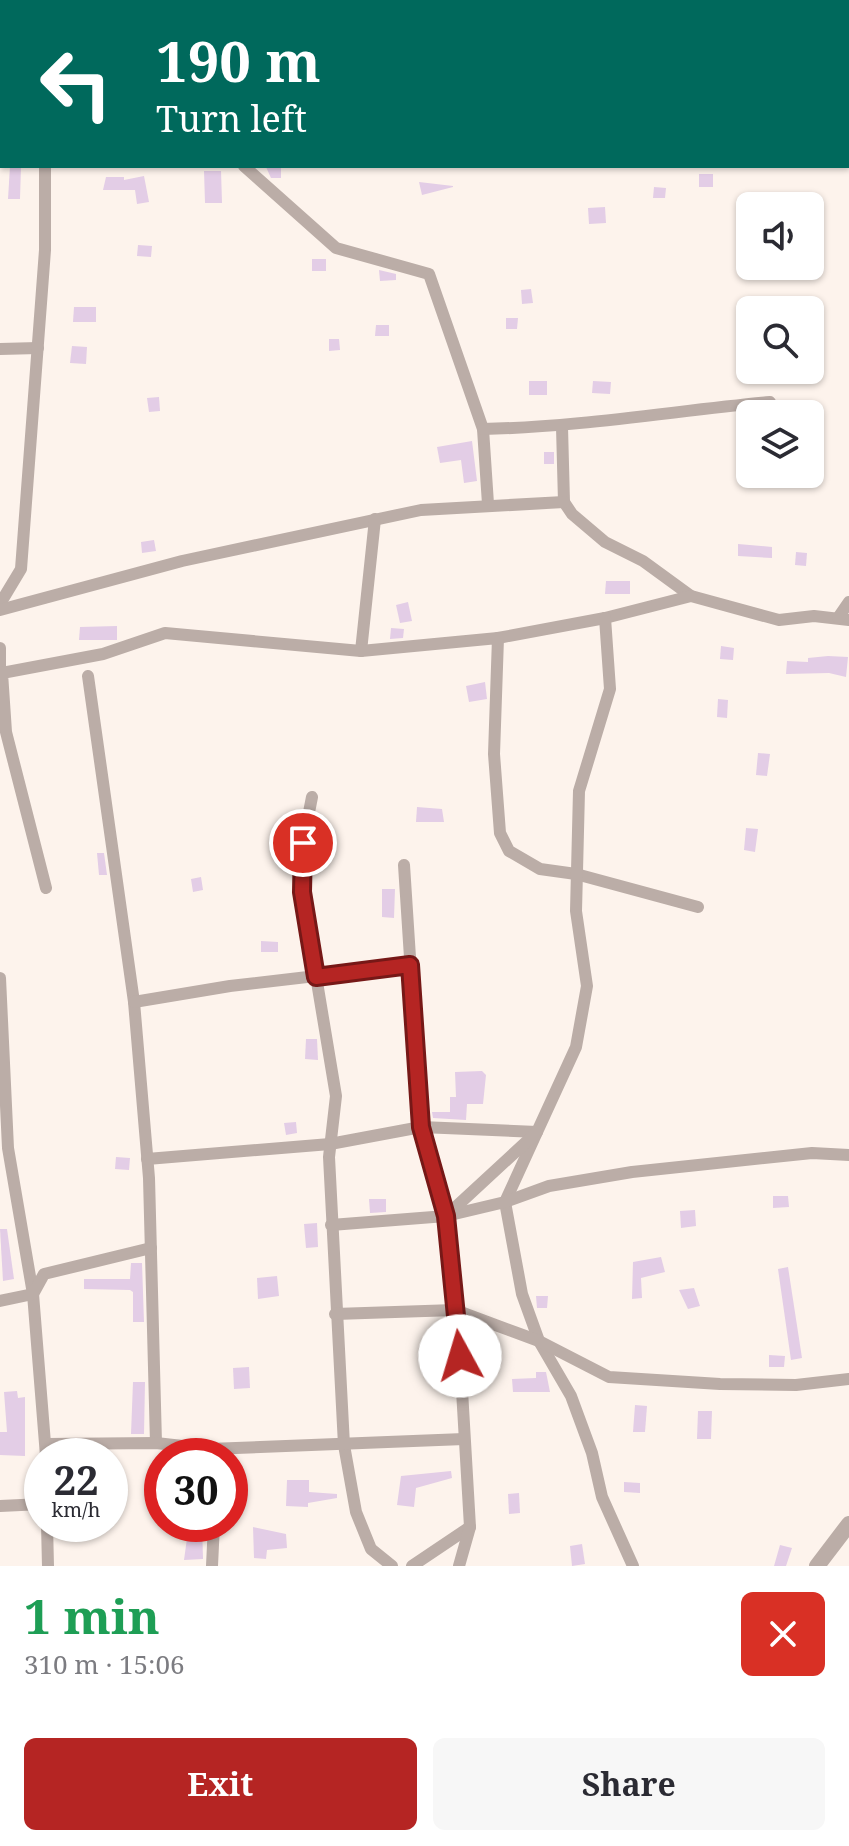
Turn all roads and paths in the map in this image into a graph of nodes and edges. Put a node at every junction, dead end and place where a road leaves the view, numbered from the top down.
1 (45, 168) edge
2 (246, 168) edge
3 (38, 348) junction
4 (0, 349) edge
5 (736, 405) edge
6 (562, 427) junction
7 (483, 429) junction
8 (564, 502) junction
9 (488, 504) junction
10 (375, 519) junction
11 (691, 596) junction
12 (849, 602) edge
13 (0, 607) edge
14 (605, 618) junction
15 (844, 619) edge
16 (498, 638) junction
17 (0, 648) edge
18 (361, 651) junction
19 (1, 673) edge
20 (88, 676) dead end
21 (312, 797) dead end
22 (404, 865) dead end
23 (576, 874) junction
24 (46, 888) dead end
25 (698, 907) dead end
26 (410, 965) junction
27 (316, 977) junction
28 (0, 978) edge
29 (134, 1002) junction
30 (3, 1055) edge
31 (421, 1127) junction
32 (537, 1132) junction
33 (330, 1144) junction
34 (849, 1155) edge
35 (147, 1159) junction
36 (505, 1202) junction
37 (446, 1216) junction
38 (331, 1225) junction
39 (151, 1248) junction
40 (33, 1294) junction
41 (0, 1301) edge
42 (455, 1310) junction
43 (335, 1314) junction
44 (539, 1341) junction
45 (849, 1379) edge
46 (45, 1438) edge
47 (156, 1438) edge
48 (464, 1439) junction
49 (344, 1445) junction
50 (248, 1451) edge
51 (24, 1505) edge
52 (0, 1506) edge
53 (849, 1524) edge
54 (470, 1527) junction
55 (47, 1542) edge
56 (213, 1542) edge
57 (48, 1566) edge
58 (212, 1566) edge
59 (392, 1566) edge
60 (412, 1566) edge
61 (459, 1566) edge
62 (633, 1566) edge
63 (817, 1566) edge

1 - 3 street
2 - 7 street
3 - 4 street
3 - 13 street
5 - 6 street
6 - 7 street
6 - 8 street
7 - 9 street
8 - 9 street
8 - 11 street
9 - 10 street
10 - 13 street
10 - 18 street
11 - 14 street
11 - 15 street
12 - 15 street
14 - 16 street
14 - 23 street
16 - 18 street
16 - 23 street
17 - 19 street
18 - 19 street
19 - 24 street
20 - 29 street
21 - 27 street
22 - 26 street
23 - 25 street
23 - 32 street
26 - 27 street
26 - 31 street
27 - 29 street
27 - 33 street
28 - 30 street
29 - 35 street
30 - 40 street
31 - 32 street
31 - 33 street
31 - 37 street
32 - 36 street
32 - 37 street
33 - 35 street
33 - 38 street
34 - 36 street
35 - 39 street
36 - 37 street
36 - 44 street
37 - 38 street
37 - 42 street
38 - 43 street
39 - 40 street
39 - 47 street
40 - 41 street
40 - 46 street
42 - 43 street
42 - 44 street
42 - 48 street
43 - 49 street
44 - 45 street
44 - 62 street
48 - 49 street
48 - 54 street
49 - 50 street
49 - 59 street
51 - 52 street
53 - 63 street
54 - 60 street
54 - 61 street
55 - 57 street
56 - 58 street

